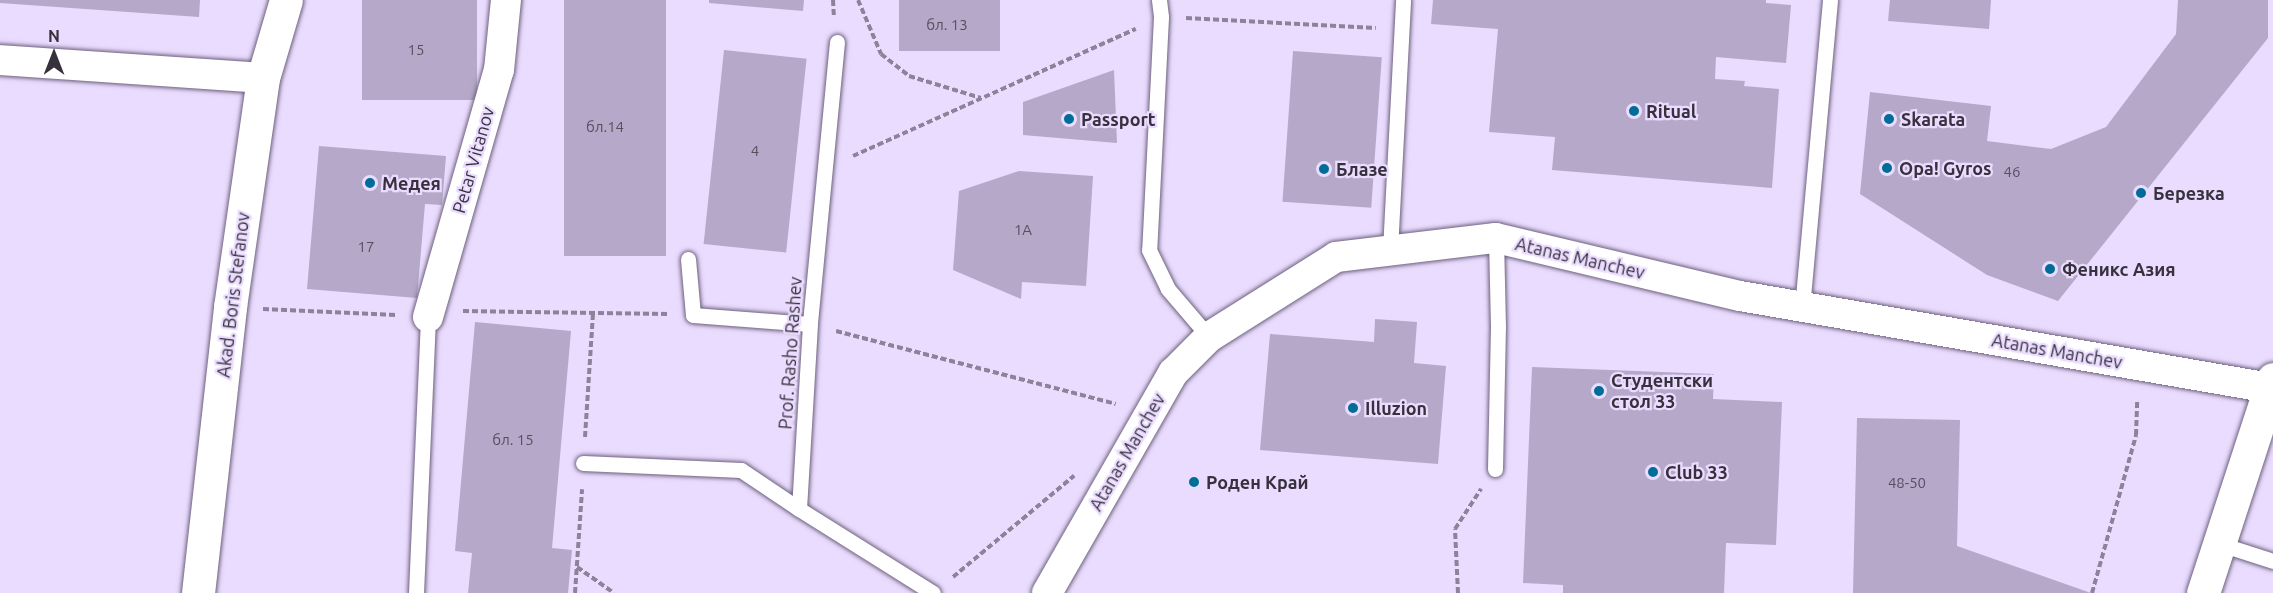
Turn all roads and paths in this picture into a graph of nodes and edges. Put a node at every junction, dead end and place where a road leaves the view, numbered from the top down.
1 (286, 0) edge
2 (506, 0) edge
3 (858, 0) edge
4 (1159, 0) edge
5 (1403, 0) edge
6 (1830, 0) edge
7 (1161, 17) junction
8 (1402, 29) junction
9 (837, 42) dead end
10 (0, 60) edge
11 (263, 78) junction
12 (982, 98) junction
13 (825, 169) junction
14 (1496, 238) junction
15 (1390, 250) junction
16 (688, 259) dead end
17 (230, 307) junction
18 (1802, 308) junction
19 (693, 315) junction
20 (428, 317) junction
21 (810, 324) junction
22 (1209, 337) junction
23 (2139, 365) junction
24 (2272, 386) edge
25 (1149, 412) junction
26 (583, 463) dead end
27 (1495, 469) joint
28 (1077, 472) dead end
29 (800, 509) junction
30 (2220, 544) junction
31 (2273, 561) edge
32 (576, 566) dead end
33 (952, 578) dead end
34 (198, 593) edge
35 (416, 593) edge
36 (615, 593) edge
37 (933, 593) edge
38 (1047, 593) edge
39 (1458, 593) edge
40 (2092, 593) edge
41 (2203, 593) edge

1 - 11 street, Akad. Boris Stefanov
2 - 20 street, Petar Vitanov
3 - 12 path
4 - 7 lane
5 - 8 lane
6 - 18 lane
7 - 8 path
7 - 12 path
7 - 22 lane
8 - 15 lane
9 - 13 lane, Prof. Rasho Rashev
10 - 11 street
11 - 17 street, Akad. Boris Stefanov
12 - 13 path
13 - 21 lane, Prof. Rasho Rashev
14 - 15 street, Atanas Manchev
14 - 18 street, Atanas Manchev
14 - 27 lane
15 - 22 street, Atanas Manchev
16 - 19 lane
17 - 20 path
17 - 34 street, Akad. Boris Stefanov
18 - 23 street, Atanas Manchev
19 - 20 path
19 - 21 lane
20 - 35 lane
21 - 25 path
21 - 29 lane, Prof. Rasho Rashev
22 - 25 street, Atanas Manchev
23 - 24 street, Atanas Manchev
23 - 40 path
24 - 30 street
25 - 38 street, Atanas Manchev
26 - 29 lane
27 - 39 path
28 - 33 path
29 - 37 lane
30 - 31 lane
30 - 41 street
32 - 36 path

